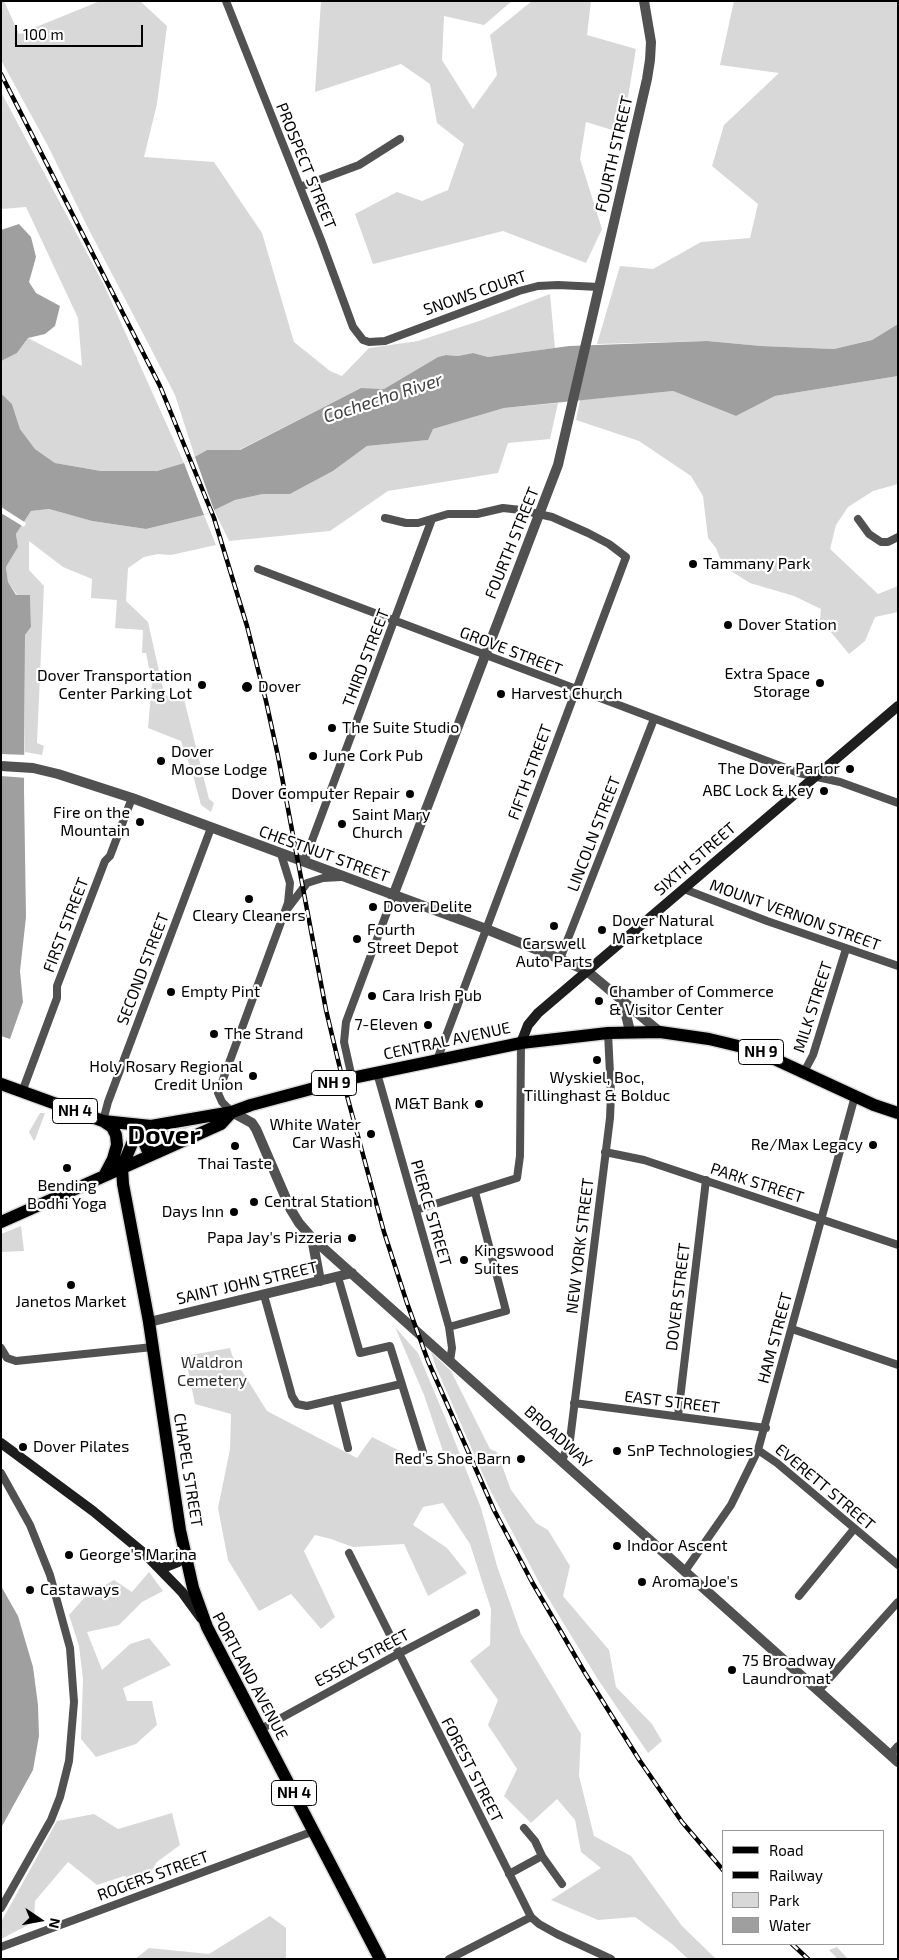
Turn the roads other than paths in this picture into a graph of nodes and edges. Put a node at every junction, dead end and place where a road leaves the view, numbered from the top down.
1 (226, 1) edge
2 (644, 1) edge
3 (400, 140) dead end
4 (300, 188) junction
5 (599, 287) junction
6 (363, 340) joint
7 (540, 513) junction
8 (385, 518) dead end
9 (432, 519) junction
10 (858, 519) dead end
11 (898, 537) edge
12 (258, 570) dead end
13 (395, 621) junction
14 (484, 656) junction
15 (575, 689) junction
16 (898, 706) edge
17 (654, 719) junction
18 (1, 766) edge
19 (815, 776) junction
20 (132, 798) junction
21 (898, 803) edge
22 (212, 828) junction
23 (281, 854) junction
24 (304, 862) junction
25 (343, 877) junction
26 (684, 888) junction
27 (393, 896) junction
28 (285, 911) junction
29 (488, 924) junction
30 (846, 949) junction
31 (560, 958) junction
32 (898, 966) edge
33 (587, 971) junction
34 (623, 1003) junction
35 (630, 1031) junction
36 (660, 1032) junction
37 (608, 1033) junction
38 (521, 1043) junction
39 (437, 1060) junction
40 (377, 1072) junction
41 (804, 1072) junction
42 (352, 1078) junction
43 (1, 1084) edge
44 (22, 1092) junction
45 (855, 1096) junction
46 (232, 1112) junction
47 (898, 1113) edge
48 (104, 1121) junction
49 (146, 1130) junction
50 (605, 1152) junction
51 (153, 1154) junction
52 (122, 1167) junction
53 (104, 1176) junction
54 (706, 1180) junction
55 (474, 1192) junction
56 (416, 1210) junction
57 (821, 1219) junction
58 (1, 1222) edge
59 (312, 1238) junction
60 (898, 1245) edge
61 (352, 1273) junction
62 (338, 1277) junction
63 (320, 1281) junction
64 (264, 1295) junction
65 (149, 1322) junction
66 (449, 1327) junction
67 (792, 1329) junction
68 (153, 1347) junction
69 (1, 1348) edge
70 (450, 1361) junction
71 (898, 1365) edge
72 (401, 1384) junction
73 (336, 1399) junction
74 (574, 1403) junction
75 (678, 1416) junction
76 (766, 1428) junction
77 (1, 1443) edge
78 (348, 1448) dead end
79 (758, 1450) junction
80 (423, 1452) dead end
81 (562, 1461) junction
82 (1, 1473) edge
83 (854, 1529) junction
84 (349, 1553) dead end
85 (185, 1556) junction
86 (898, 1565) edge
87 (160, 1569) junction
88 (685, 1571) junction
89 (799, 1596) dead end
90 (898, 1602) edge
91 (476, 1614) dead end
92 (208, 1627) junction
93 (398, 1654) junction
94 (818, 1690) junction
95 (261, 1729) junction
96 (898, 1746) edge
97 (890, 1755) junction
98 (898, 1762) edge
99 (524, 1828) dead end
100 (314, 1831) junction
101 (542, 1856) junction
102 (509, 1874) junction
103 (562, 1884) dead end
104 (1, 1908) edge
105 (531, 1917) junction
106 (1, 1947) edge
107 (380, 1959) edge
108 (449, 1959) edge
109 (612, 1959) edge

1 - 4 street, PROSPECT STREET
2 - 5 street, FOURTH STREET
3 - 4 street
4 - 6 street, PROSPECT STREET
5 - 6 street, SNOWS COURT
5 - 7 street, FOURTH STREET
7 - 9 street
7 - 14 street, FOURTH STREET
7 - 15 street, FIFTH STREET
8 - 9 street
9 - 13 street, THIRD STREET
10 - 11 street
12 - 13 street, GROVE STREET
13 - 14 street, GROVE STREET
13 - 24 street, THIRD STREET
14 - 15 street, GROVE STREET
14 - 27 street, FOURTH STREET
15 - 17 street, GROVE STREET
15 - 29 street, FIFTH STREET
16 - 19 main road, SIXTH STREET
17 - 19 street, GROVE STREET
17 - 31 street, LINCOLN STREET
18 - 20 street, CHESTNUT STREET
19 - 21 street, GROVE STREET
19 - 26 main road, SIXTH STREET
20 - 22 street, CHESTNUT STREET
20 - 44 street, FIRST STREET
22 - 23 street, CHESTNUT STREET
22 - 48 street, SECOND STREET
23 - 24 street, CHESTNUT STREET
23 - 28 street
24 - 25 street, CHESTNUT STREET
25 - 27 street, CHESTNUT STREET
25 - 28 street
26 - 30 street, MOUNT VERNON STREET
26 - 33 main road, SIXTH STREET
27 - 29 street, CHESTNUT STREET
27 - 42 street, FOURTH STREET
28 - 46 street
29 - 31 street, CHESTNUT STREET
29 - 39 street, FIFTH STREET
30 - 32 street, MOUNT VERNON STREET
30 - 41 street, MILK STREET
31 - 33 street, CHESTNUT STREET
33 - 34 street, CHESTNUT STREET
33 - 38 main road, SIXTH STREET
34 - 35 street
34 - 36 street, CHESTNUT STREET
35 - 36 main road, CENTRAL AVENUE / NH 9
35 - 37 main road, CENTRAL AVENUE / NH 9
36 - 41 main road, CENTRAL AVENUE / NH 9
37 - 38 main road, CENTRAL AVENUE / NH 9
37 - 50 street, NEW YORK STREET
38 - 39 main road, CENTRAL AVENUE / NH 9
38 - 55 street
39 - 40 main road, CENTRAL AVENUE / NH 9
40 - 42 main road, CENTRAL AVENUE / NH 9
40 - 56 street, PIERCE STREET
41 - 45 main road, CENTRAL AVENUE / NH 9
42 - 46 main road, CENTRAL AVENUE / NH 9
43 - 44 main road, CENTRAL AVENUE / NH 4
44 - 48 main road, CENTRAL AVENUE / NH 4
45 - 47 main road, CENTRAL AVENUE / NH 9
45 - 57 street, HAM STREET
46 - 49 main road, CENTRAL AVENUE / NH 4
46 - 51 main road, NH 9
46 - 59 street, BROADWAY
48 - 49 main road, CENTRAL AVENUE / NH 4
48 - 53 main road
49 - 51 main road
49 - 52 main road
50 - 54 street, PARK STREET
50 - 74 street, NEW YORK STREET
51 - 52 main road, NH 9
52 - 53 main road
52 - 65 main road, CHAPEL STREET
53 - 58 main road
54 - 57 street, PARK STREET
54 - 75 street, DOVER STREET
55 - 56 street
55 - 66 street
56 - 66 street, PIERCE STREET
57 - 60 street, PARK STREET
57 - 67 street, HAM STREET
59 - 61 street, BROADWAY
59 - 63 street
61 - 62 street, SAINT JOHN STREET
61 - 70 street, BROADWAY
62 - 63 street, SAINT JOHN STREET
62 - 72 street
63 - 64 street, SAINT JOHN STREET
64 - 65 street, SAINT JOHN STREET
64 - 73 street
65 - 68 main road, CHAPEL STREET / NH 4
66 - 70 street, PIERCE STREET
67 - 71 street
67 - 76 street, HAM STREET
68 - 69 street
68 - 85 main road, CHAPEL STREET / NH 4
70 - 81 street, BROADWAY
72 - 73 street
72 - 80 street
73 - 78 street
74 - 75 street, EAST STREET
74 - 81 street, NEW YORK STREET
75 - 76 street, EAST STREET
76 - 79 street, HAM STREET
77 - 87 main road, PORTLAND AVENUE
79 - 83 street, EVERETT STREET
79 - 88 street, HAM STREET
81 - 88 street, BROADWAY
82 - 104 street
83 - 86 street, EVERETT STREET
83 - 89 street
84 - 93 street, FOREST STREET
85 - 87 main road
85 - 92 main road, CHAPEL STREET / NH 4
87 - 92 main road, PORTLAND AVENUE
88 - 94 street, BROADWAY
90 - 94 street
91 - 93 street, ESSEX STREET
92 - 95 main road, PORTLAND AVENUE / NH 4
93 - 95 street, ESSEX STREET
93 - 102 street, FOREST STREET
94 - 97 street, BROADWAY
95 - 100 main road, PORTLAND AVENUE / NH 4
96 - 97 street
97 - 98 street, BROADWAY
99 - 101 street
100 - 106 street, ROGERS STREET
100 - 107 main road, PORTLAND AVENUE / NH 4
101 - 102 street
101 - 103 street
102 - 105 street, FOREST STREET
105 - 108 street
105 - 109 street, FOREST STREET

